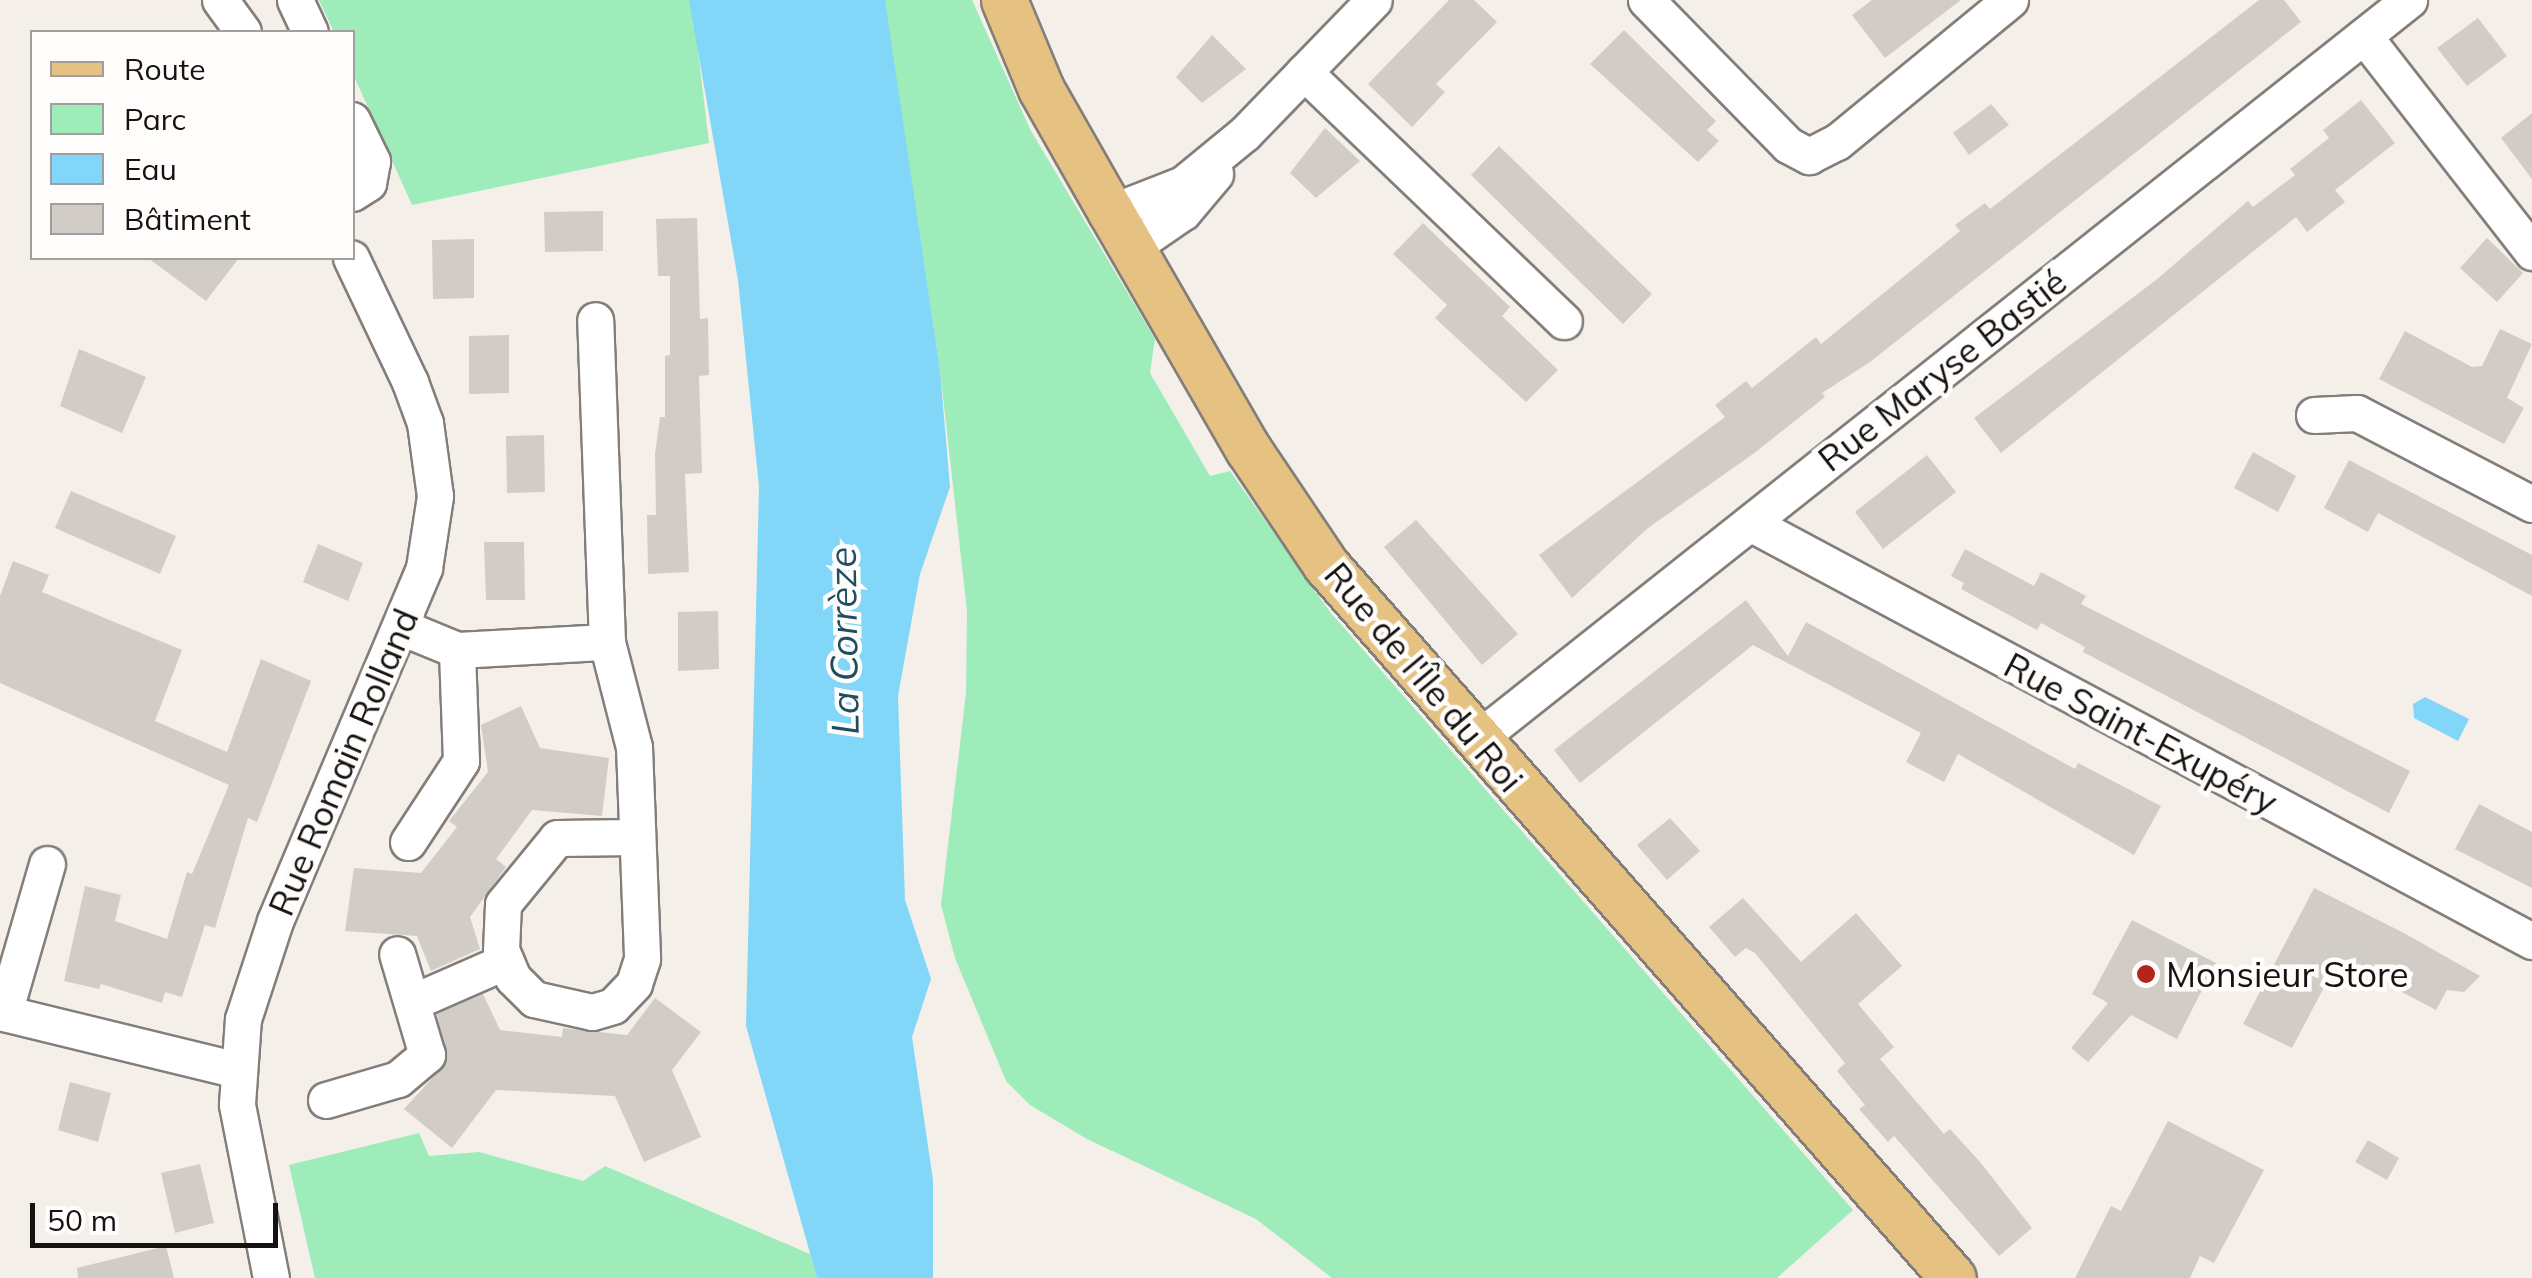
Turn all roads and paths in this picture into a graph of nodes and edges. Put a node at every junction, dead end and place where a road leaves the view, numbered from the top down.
1 (220, 0) edge
2 (295, 0) edge
3 (1004, 0) edge
4 (1374, 0) edge
5 (1646, 0) edge
6 (2010, 0) edge
7 (2409, 0) edge
8 (242, 30) edge
9 (309, 30) edge
10 (2364, 36) junction
11 (1304, 72) junction
12 (355, 126) edge
13 (355, 191) edge
14 (1122, 230) junction
15 (2532, 252) edge
16 (353, 260) edge
17 (596, 320) dead end
18 (1564, 321) dead end
19 (2314, 415) dead end
20 (2532, 504) edge
21 (1750, 522) junction
22 (401, 627) junction
23 (607, 642) junction
24 (457, 650) junction
25 (1476, 740) junction
26 (636, 837) junction
27 (408, 842) dead end
28 (48, 864) dead end
29 (2532, 941) edge
30 (397, 954) dead end
31 (506, 962) junction
32 (415, 1001) junction
33 (2, 1013) edge
34 (238, 1070) junction
35 (326, 1100) dead end
36 (271, 1278) edge
37 (1952, 1278) edge

1 - 8 street
2 - 9 street
3 - 14 main road, Rue de l'Île du Roi
4 - 11 street
5 - 6 street
7 - 10 street, Rue Maryse Bastié
10 - 15 street
10 - 21 street, Rue Maryse Bastié
11 - 14 street
11 - 18 street
12 - 13 street
14 - 25 main road, Rue de l'Île du Roi
16 - 22 street, Rue Romain Rolland
17 - 23 street
19 - 20 street
21 - 25 street, Rue Maryse Bastié
21 - 29 street, Rue Saint-Exupéry
22 - 24 street
22 - 34 street, Rue Romain Rolland
23 - 24 street
23 - 26 street
24 - 27 street
25 - 37 main road, Rue de l'Île du Roi
26 - 31 street
26 - 31 street
28 - 33 street
30 - 32 street
31 - 32 street
32 - 35 street
33 - 34 street
34 - 36 street, Rue Romain Rolland

